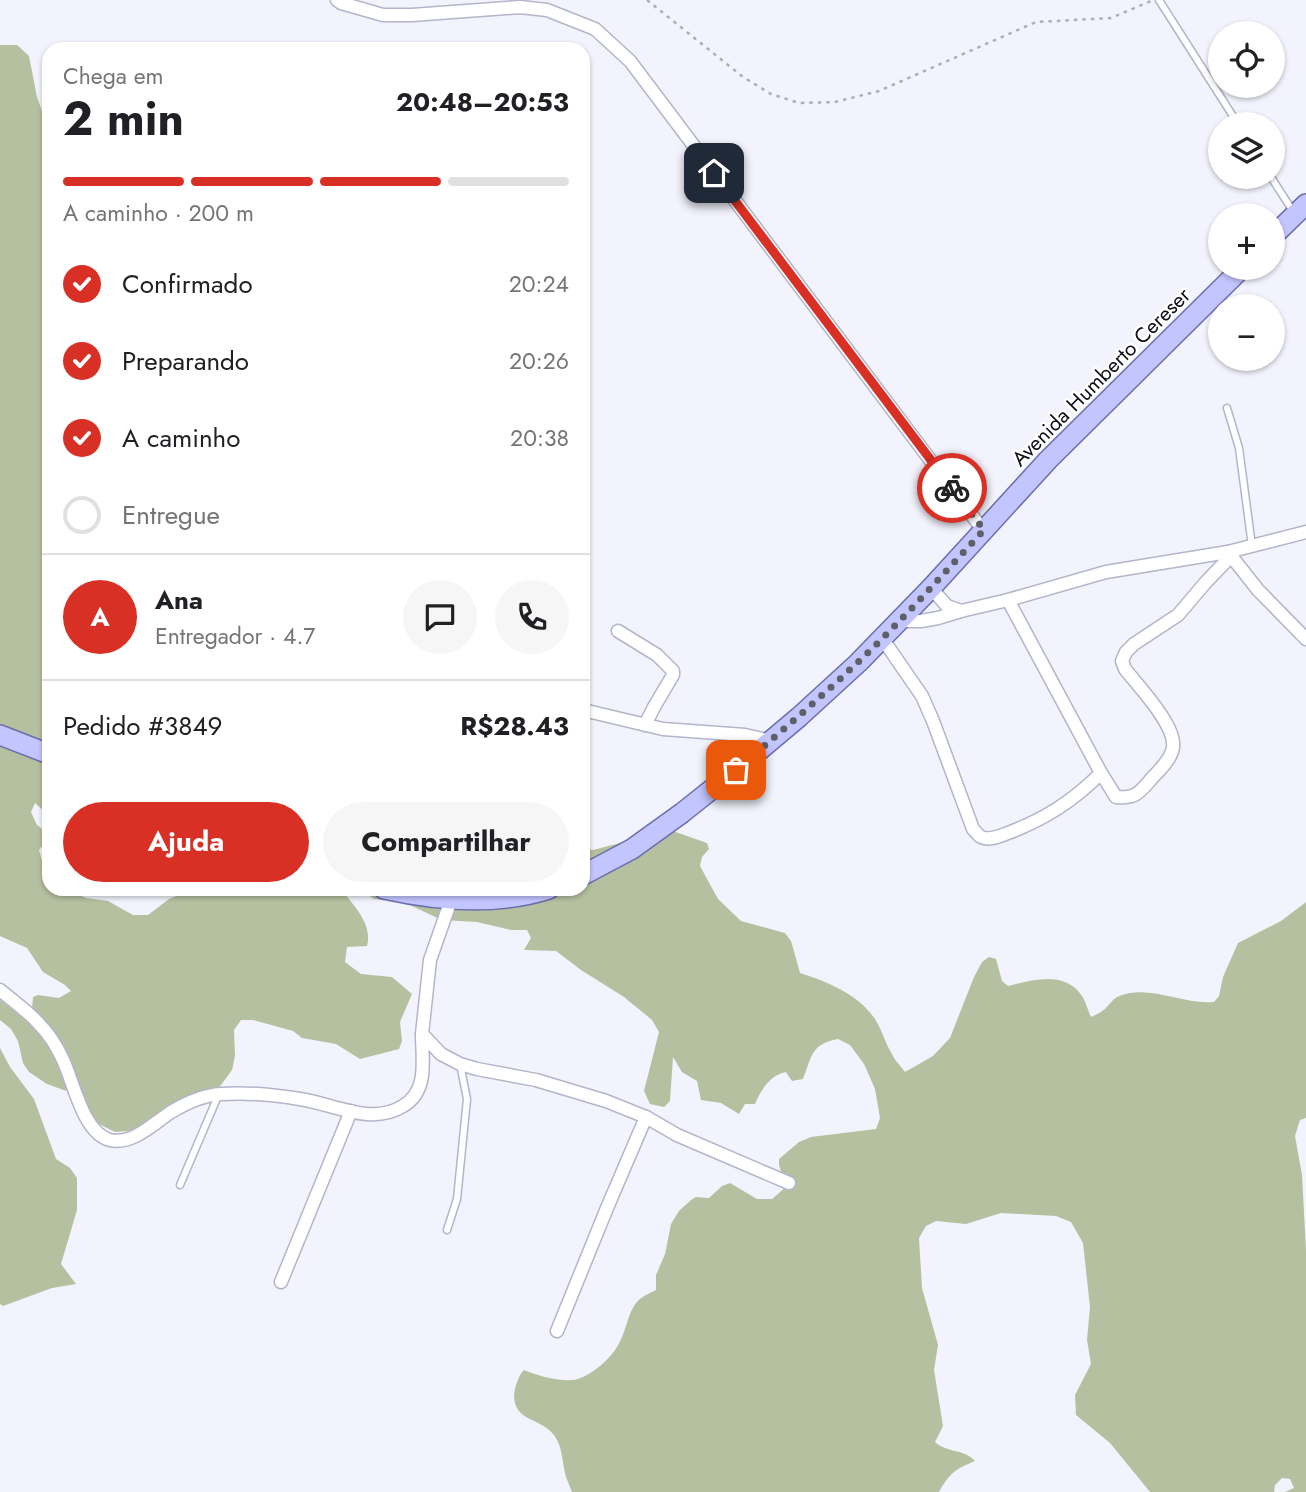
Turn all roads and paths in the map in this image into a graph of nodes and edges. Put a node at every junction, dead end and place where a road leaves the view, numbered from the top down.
1 (337, 0) edge
2 (647, 0) edge
3 (1157, 0) edge
4 (1230, 112) edge
5 (1283, 189) edge
6 (1301, 209) edge
7 (1285, 224) edge
8 (1230, 280) edge
9 (1227, 408) dead end
10 (984, 530) junction
11 (1306, 531) edge
12 (1252, 546) junction
13 (1229, 554) junction
14 (931, 588) junction
15 (1008, 600) junction
16 (961, 611) junction
17 (900, 621) junction
18 (618, 631) dead end
19 (882, 638) junction
20 (1306, 639) edge
21 (590, 712) edge
22 (645, 725) junction
23 (0, 735) edge
24 (771, 740) junction
25 (42, 751) edge
26 (1101, 773) junction
27 (590, 871) edge
28 (421, 896) edge
29 (519, 896) edge
30 (450, 900) junction
31 (0, 990) edge
32 (422, 1034) junction
33 (460, 1064) junction
34 (219, 1094) junction
35 (351, 1111) junction
36 (646, 1117) junction
37 (789, 1183) dead end
38 (180, 1185) dead end
39 (447, 1230) dead end
40 (281, 1282) dead end
41 (557, 1331) dead end

1 - 10 street
2 - 3 path
3 - 4 lane
5 - 6 lane
6 - 7 main road
8 - 10 main road, Avenida Humberto Cereser
9 - 12 lane
10 - 14 main road, Avenida Humberto Cereser
11 - 12 street
12 - 13 street
13 - 15 street
13 - 20 street
13 - 26 street
14 - 16 street
14 - 17 main road, Avenida Humberto Cereser
15 - 16 street
15 - 26 street
16 - 17 street
17 - 19 main road, Avenida Humberto Cereser
18 - 22 street
19 - 24 main road, Avenida Humberto Cereser
19 - 26 street
21 - 22 street
22 - 24 street
23 - 25 main road
24 - 27 main road, Avenida Humberto Cereser
28 - 30 main road
29 - 30 main road
30 - 32 street
31 - 34 street
32 - 33 street
32 - 35 street
33 - 36 street
33 - 39 lane
34 - 35 street
34 - 38 lane
35 - 40 street
36 - 37 street
36 - 41 street

